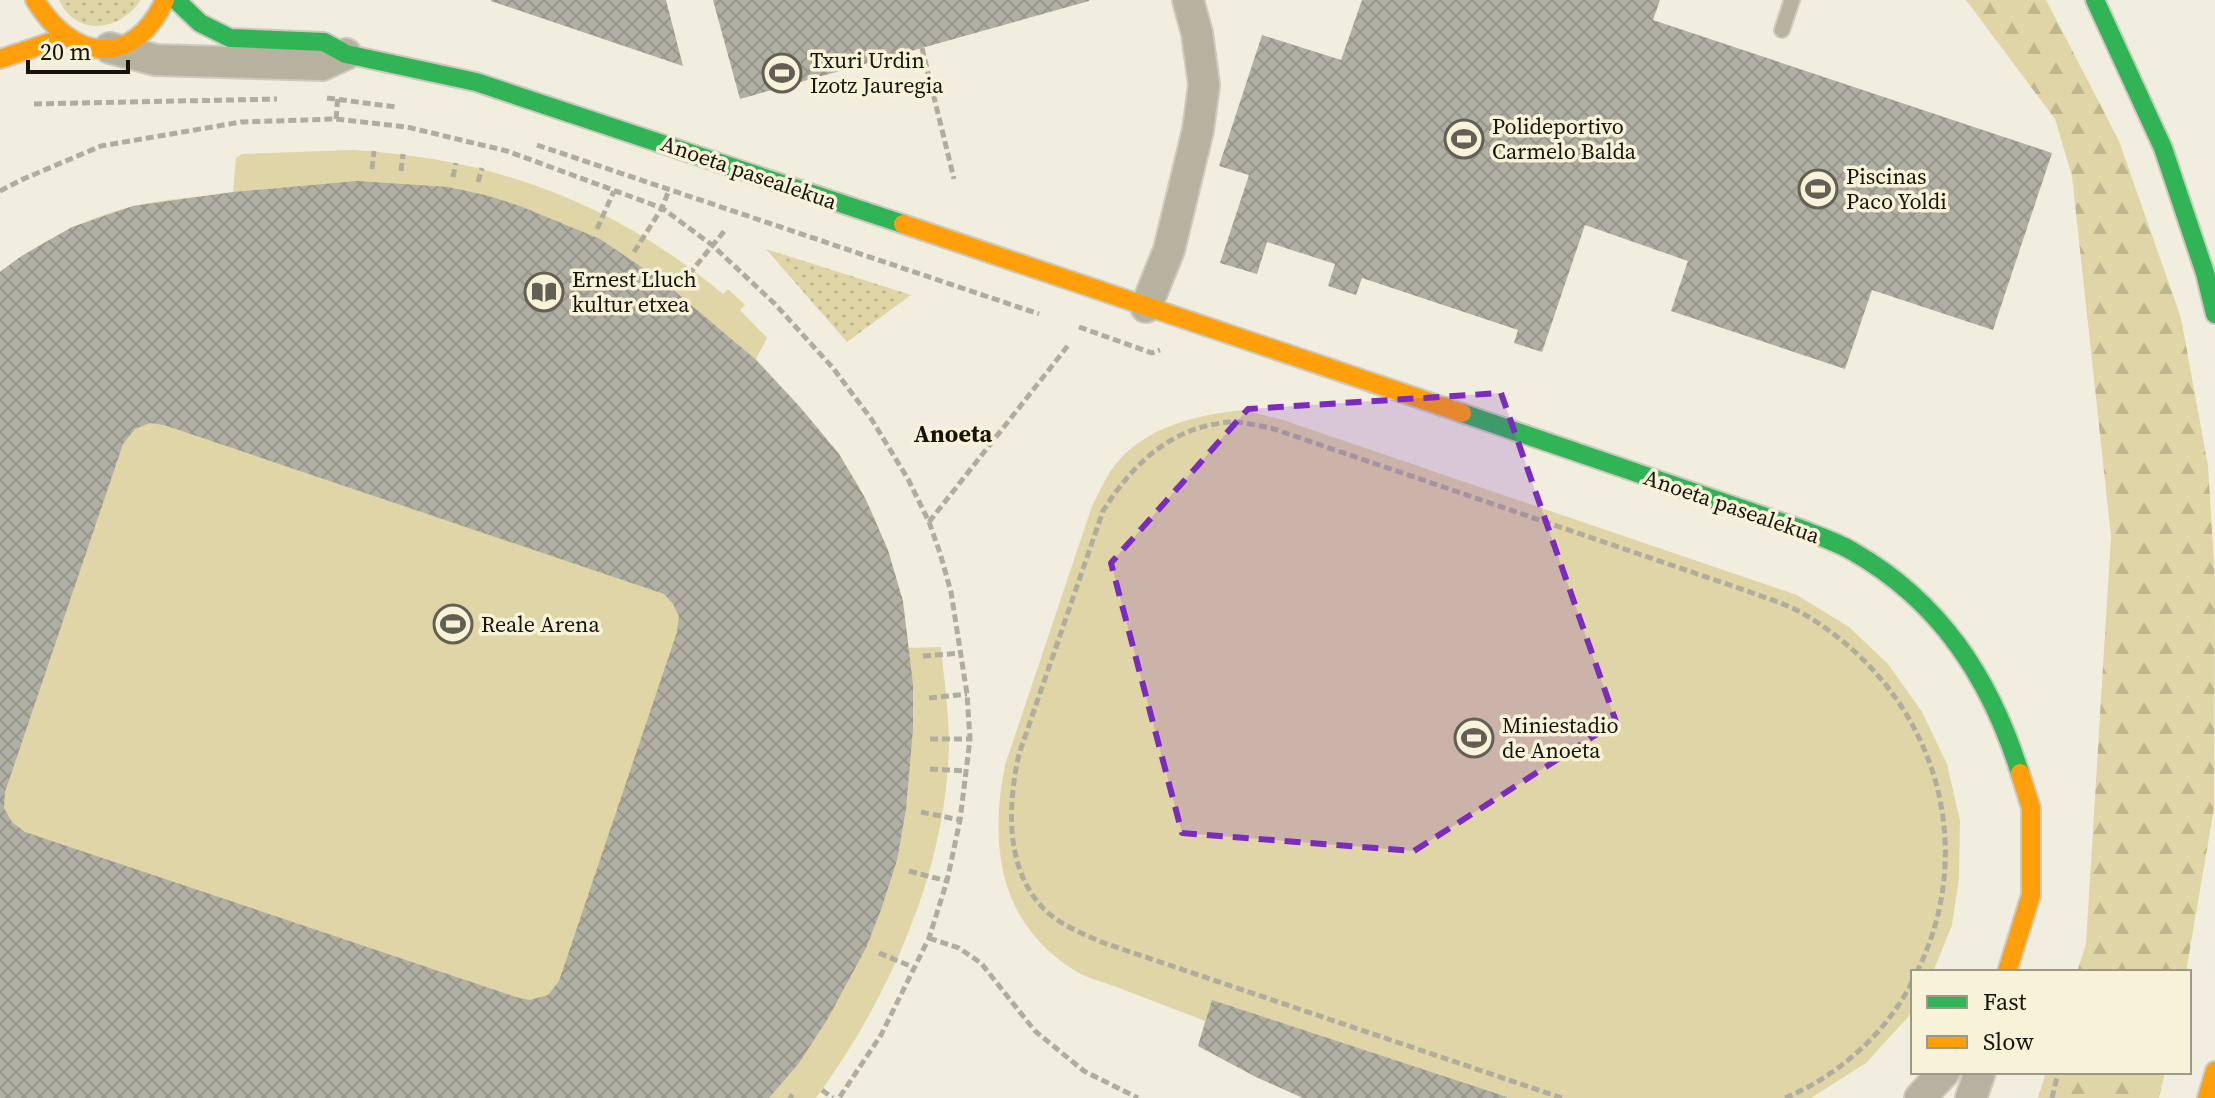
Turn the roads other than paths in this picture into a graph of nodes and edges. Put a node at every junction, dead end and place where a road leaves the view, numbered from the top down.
1 (35, 0) edge
2 (165, 0) edge
3 (176, 0) edge
4 (1188, 0) edge
5 (1792, 0) edge
6 (2095, 0) edge
7 (1782, 30) dead end
8 (63, 38) junction
9 (110, 48) junction
10 (346, 54) junction
11 (0, 59) edge
12 (1146, 307) junction
13 (2215, 314) edge
14 (2008, 970) edge
15 (2215, 1071) edge
16 (1942, 1074) edge
17 (1979, 1074) edge
18 (1920, 1098) edge
19 (1971, 1098) edge
20 (2207, 1098) edge

1 - 8 main road
2 - 9 main road
3 - 10 main road, Anoeta pasealekua
4 - 12 street
5 - 7 lane
6 - 13 main road
8 - 9 main road
8 - 11 main road
9 - 10 street, Anoeta pasealekua
10 - 12 main road, Anoeta pasealekua
12 - 14 main road, Anoeta pasealekua
15 - 20 main road
16 - 18 street
17 - 19 street

